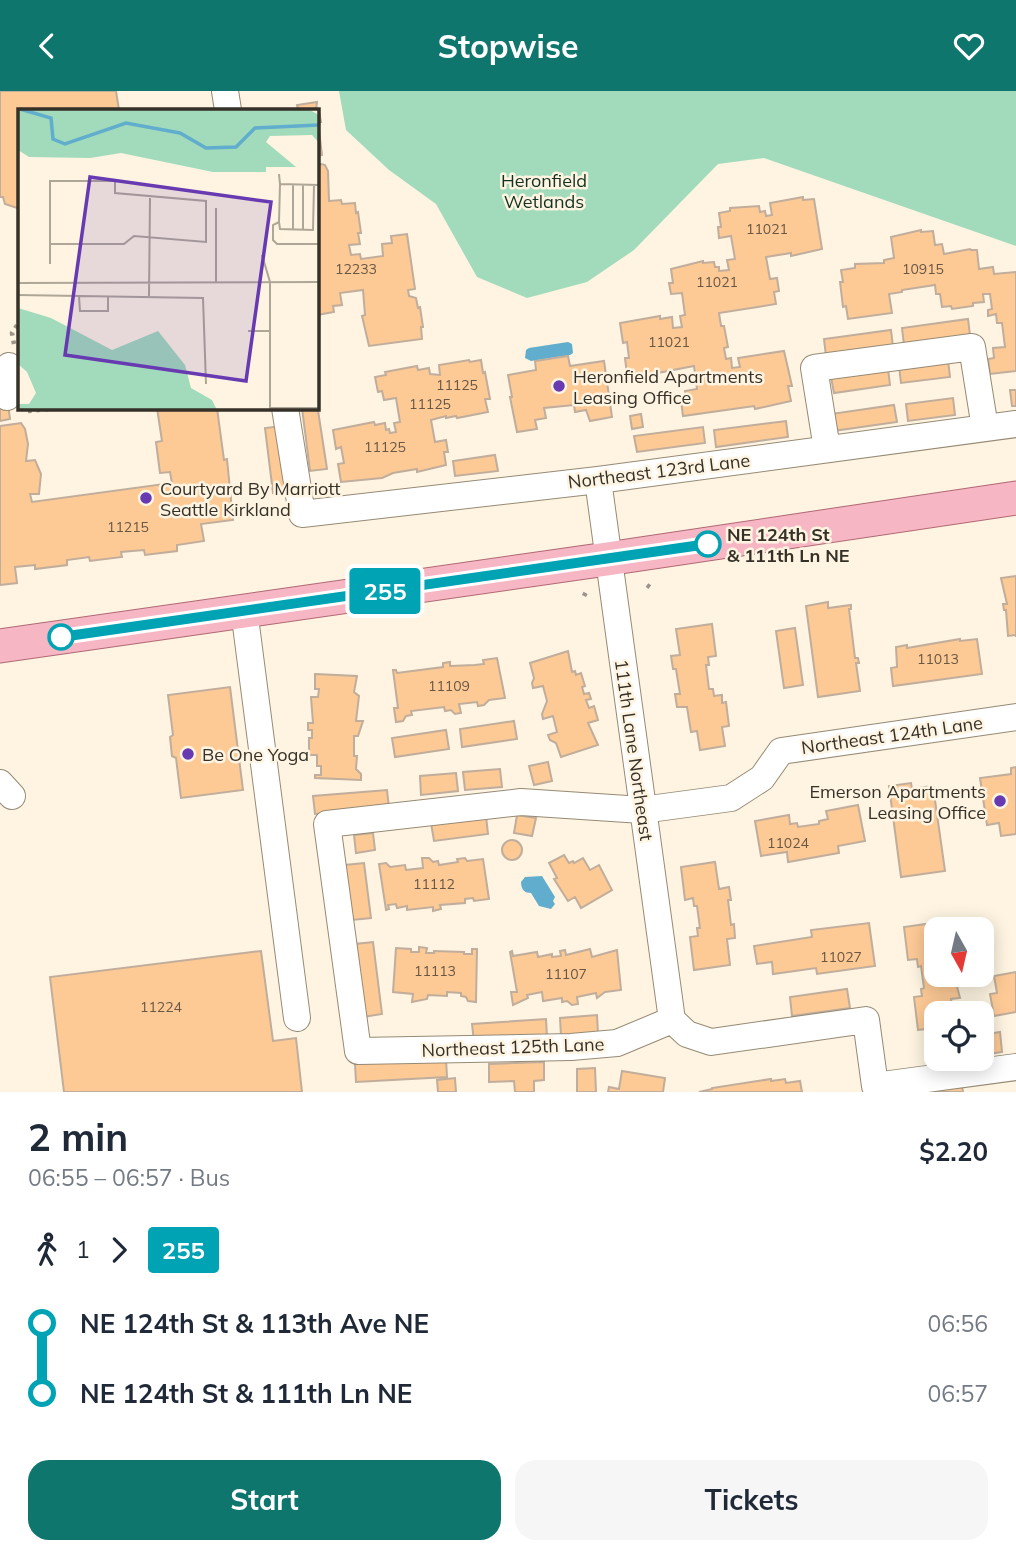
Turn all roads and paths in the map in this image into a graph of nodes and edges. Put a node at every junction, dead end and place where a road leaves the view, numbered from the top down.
1 (225, 91) edge
2 (228, 109) edge
3 (9, 366) edge
4 (17, 404) edge
5 (285, 409) edge
6 (1016, 424) edge
7 (985, 428) junction
8 (827, 449) junction
9 (598, 480) junction
10 (1016, 498) edge
11 (607, 559) junction
12 (244, 610) junction
13 (0, 646) edge
14 (1016, 717) edge
15 (642, 810) junction
16 (297, 1018) dead end
17 (672, 1020) junction
18 (358, 1051) joint
19 (1016, 1067) edge

1 - 2 street
3 - 4 street
5 - 9 street, Northeast 123rd Lane
6 - 7 street, Northeast 123rd Lane
7 - 8 street, Northeast 123rd Lane
7 - 8 street
8 - 9 street, Northeast 123rd Lane
9 - 11 street, 111th Lane Northeast
10 - 11 main road
11 - 12 main road
11 - 15 street, 111th Lane Northeast
12 - 13 main road
12 - 16 street
14 - 15 street, Northeast 124th Lane
15 - 17 street, 111th Lane Northeast
15 - 18 street, Northeast 124th Lane
17 - 18 street, Northeast 125th Lane
17 - 19 street

